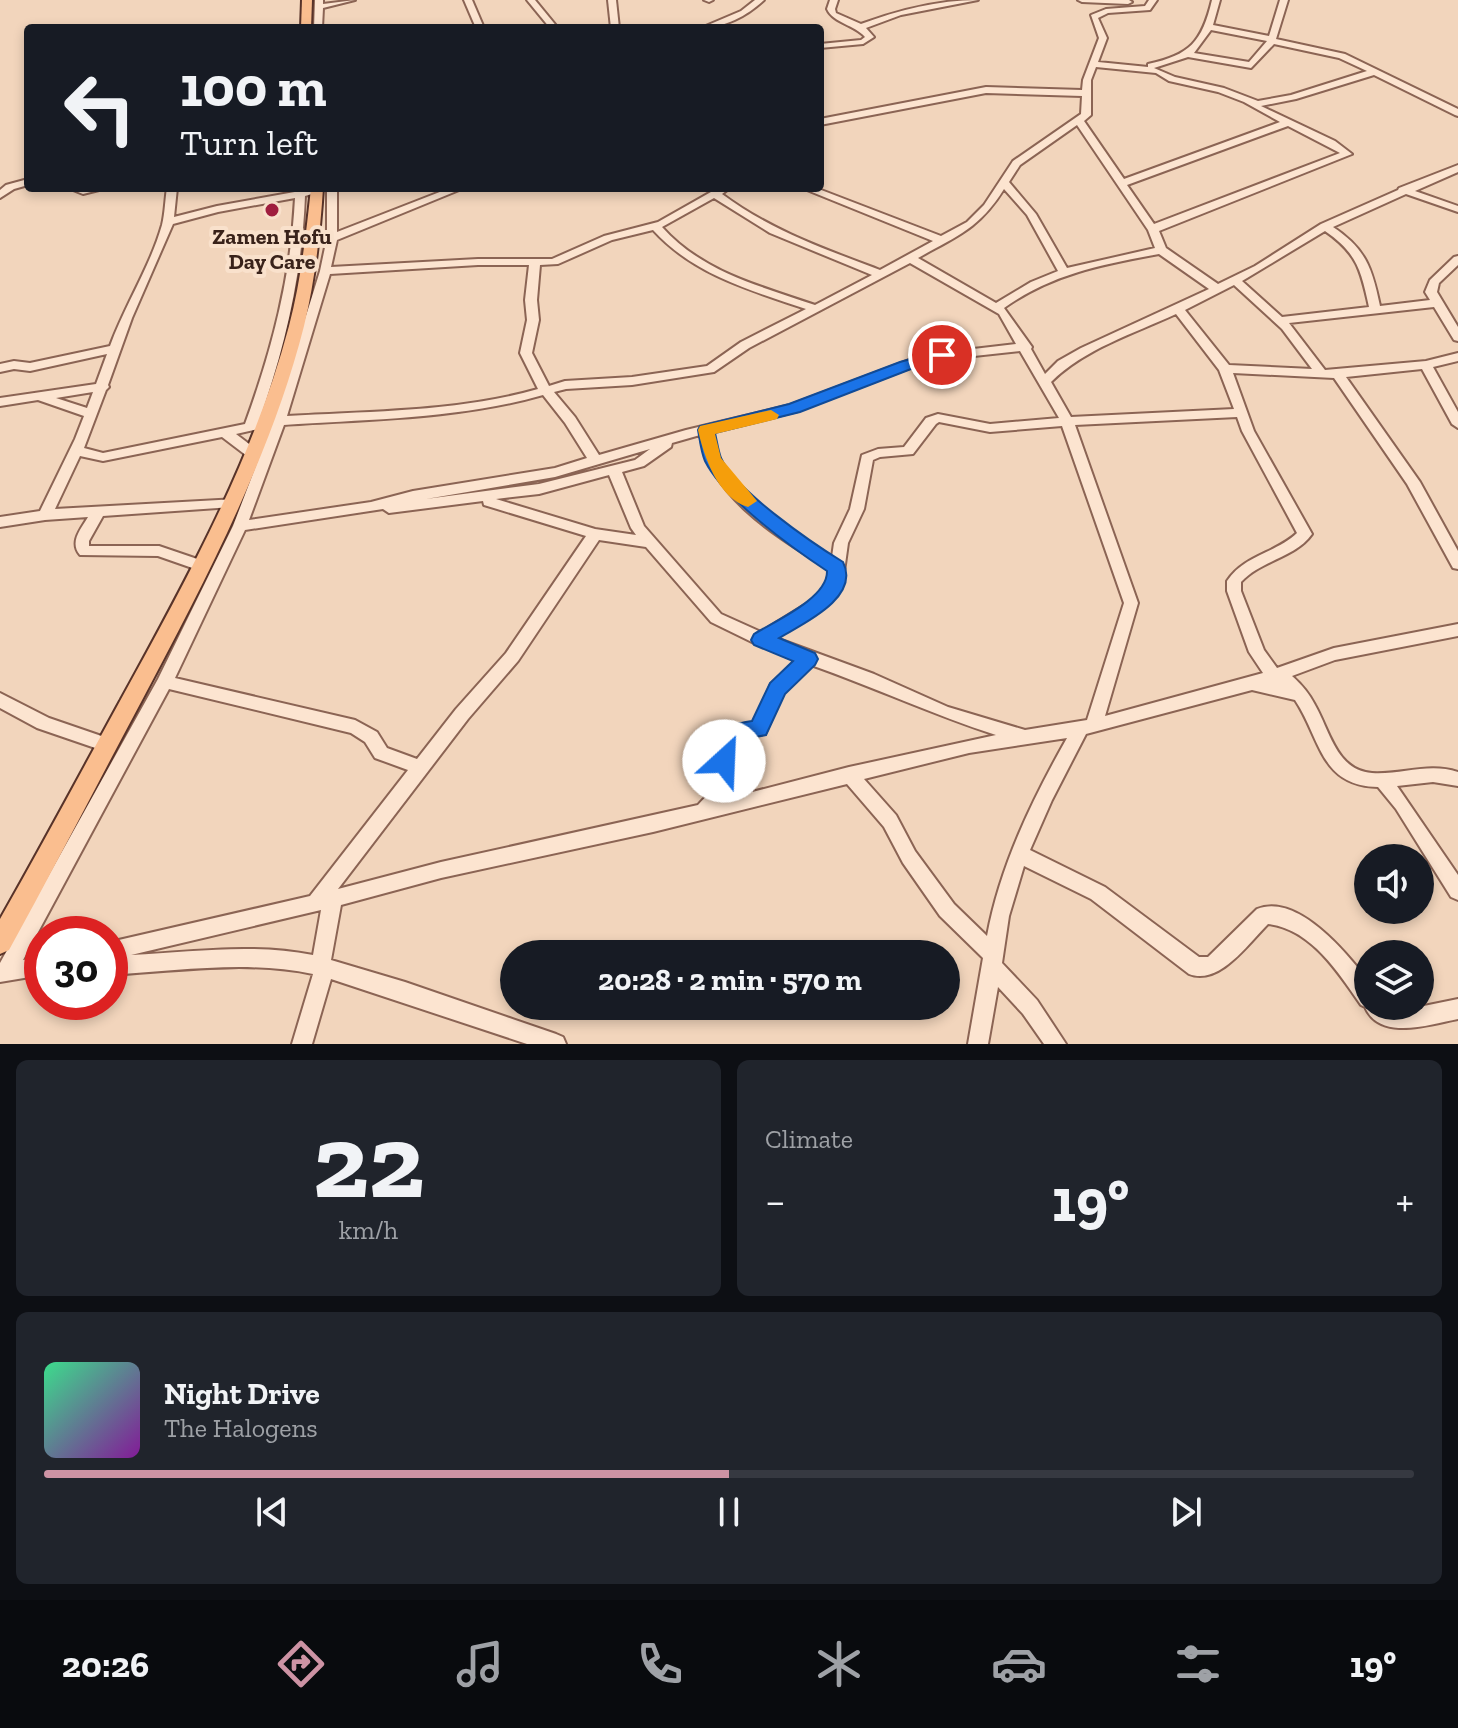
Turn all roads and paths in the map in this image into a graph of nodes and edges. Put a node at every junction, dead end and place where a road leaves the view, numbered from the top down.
1 (307, 0) edge
2 (351, 0) edge
3 (468, 0) edge
4 (531, 0) edge
5 (612, 0) edge
6 (760, 0) edge
7 (834, 0) edge
8 (919, 0) edge
9 (974, 0) edge
10 (1082, 0) edge
11 (1096, 0) edge
12 (1216, 0) edge
13 (1284, 0) edge
14 (1153, 2) edge
15 (318, 3) edge
16 (937, 6) junction
17 (306, 24) edge
18 (318, 24) edge
19 (478, 24) edge
20 (551, 24) edge
21 (615, 24) edge
22 (715, 24) edge
23 (861, 27) junction
24 (1208, 27) junction
25 (1272, 40) junction
26 (824, 46) edge
27 (1189, 55) junction
28 (1093, 64) junction
29 (1142, 67) junction
30 (1374, 72) junction
31 (1087, 93) junction
32 (1248, 102) junction
33 (1458, 113) edge
34 (824, 121) edge
35 (1079, 121) junction
36 (1286, 123) junction
37 (1458, 168) edge
38 (1003, 181) junction
39 (24, 183) edge
40 (1120, 184) junction
41 (1403, 190) junction
42 (2, 191) edge
43 (172, 192) edge
44 (310, 192) edge
45 (316, 192) edge
46 (316, 192) edge
47 (449, 192) edge
48 (718, 192) edge
49 (721, 192) edge
50 (817, 192) edge
51 (1458, 209) edge
52 (168, 222) junction
53 (1325, 226) junction
54 (656, 227) junction
55 (1153, 230) junction
56 (332, 238) junction
57 (943, 241) junction
58 (1161, 250) junction
59 (909, 258) junction
60 (1458, 259) edge
61 (535, 264) junction
62 (1063, 270) junction
63 (325, 271) junction
64 (879, 274) junction
65 (1235, 280) junction
66 (1217, 289) junction
67 (1437, 303) junction
68 (814, 308) junction
69 (997, 308) junction
70 (1178, 309) junction
71 (1375, 309) junction
72 (1279, 321) junction
73 (1458, 337) edge
74 (1026, 347) junction
75 (116, 348) junction
76 (1458, 357) edge
77 (1426, 365) junction
78 (0, 368) edge
79 (1225, 369) junction
80 (1321, 373) junction
81 (1338, 374) junction
82 (1044, 382) junction
83 (103, 387) junction
84 (545, 390) junction
85 (38, 396) junction
86 (0, 402) edge
87 (1240, 413) junction
88 (92, 414) junction
89 (1455, 418) edge
90 (1067, 421) junction
91 (264, 424) junction
92 (706, 430) junction
93 (226, 433) junction
94 (672, 439) junction
95 (77, 451) junction
96 (252, 453) junction
97 (94, 457) junction
98 (596, 461) junction
99 (67, 468) junction
100 (614, 470) junction
101 (477, 499) junction
102 (232, 502) junction
103 (371, 507) junction
104 (98, 512) junction
105 (45, 515) junction
106 (0, 522) edge
107 (240, 526) junction
108 (595, 534) junction
109 (648, 542) junction
110 (1458, 564) edge
111 (201, 566) junction
112 (837, 567) junction
113 (1458, 630) edge
114 (761, 640) junction
115 (808, 659) junction
116 (1278, 676) junction
117 (165, 682) junction
118 (1252, 684) junction
119 (1301, 695) junction
120 (0, 700) edge
121 (972, 722) junction
122 (1087, 727) junction
123 (1044, 735) junction
124 (1026, 737) junction
125 (107, 745) junction
126 (969, 746) junction
127 (1066, 755) junction
128 (422, 768) junction
129 (849, 774) junction
130 (1458, 779) edge
131 (1382, 780) junction
132 (704, 811) junction
133 (1021, 855) junction
134 (1458, 891) edge
135 (324, 901) junction
136 (0, 942) edge
137 (128, 947) edge
138 (993, 962) junction
139 (128, 965) edge
140 (322, 967) junction
141 (24, 969) edge
142 (3, 973) edge
143 (1354, 977) edge
144 (1458, 1009) edge
145 (1434, 1014) edge
146 (302, 1044) edge
147 (556, 1044) edge
148 (978, 1044) edge
149 (1056, 1044) edge

1 - 17 main road
2 - 15 street
3 - 19 street
4 - 20 street
5 - 21 street
6 - 22 street
7 - 23 street
8 - 16 street
9 - 16 street
10 - 11 street
11 - 14 street
12 - 24 street
13 - 25 street
14 - 28 street
15 - 18 street
16 - 23 street
23 - 26 street
24 - 25 street
24 - 27 street
25 - 27 street
25 - 30 street
27 - 29 street
28 - 29 street
28 - 31 street
29 - 32 street
30 - 32 street
30 - 33 street
31 - 34 street
31 - 35 street
32 - 36 street
35 - 38 street
35 - 40 street
36 - 40 street
36 - 55 street
37 - 41 street
38 - 57 street
38 - 62 street
39 - 42 street
40 - 55 street
41 - 51 street
41 - 53 street
43 - 52 street
44 - 52 street
45 - 56 street
46 - 91 main road
47 - 56 street
48 - 54 street
49 - 64 street
50 - 57 street
52 - 75 street
53 - 65 street
53 - 71 street
54 - 61 street
54 - 68 street
55 - 58 street
56 - 63 street
57 - 59 street
58 - 62 street
58 - 66 street
59 - 64 street
59 - 69 street
60 - 67 street
61 - 63 street
61 - 84 street
62 - 69 street
63 - 91 street
64 - 68 street
65 - 66 street
65 - 72 street
66 - 70 street
67 - 71 street
67 - 73 street
68 - 84 street
69 - 74 street
70 - 79 street
70 - 82 street
71 - 72 street
72 - 80 street
74 - 82 street
74 - 92 street
75 - 78 street
75 - 83 street
76 - 77 street
77 - 81 street
77 - 89 street
79 - 80 street
79 - 87 street
80 - 81 street
81 - 110 street
82 - 90 street
83 - 85 street
83 - 88 street
84 - 91 street
84 - 98 street
85 - 86 street
85 - 88 street
87 - 90 street
87 - 116 street
88 - 95 street
90 - 112 street
90 - 122 street
91 - 93 street
91 - 96 main road
91 - 107 street
92 - 94 street
92 - 112 street
93 - 96 street
93 - 97 street
94 - 98 street
94 - 100 street
95 - 97 street
95 - 99 street
96 - 102 main road
97 - 99 street
98 - 103 street
99 - 105 street
100 - 101 street
100 - 109 street
101 - 103 street
101 - 108 street
102 - 104 street
102 - 111 main road
103 - 107 street
104 - 105 street
104 - 111 street
105 - 106 street
107 - 117 street
108 - 109 street
108 - 128 street
109 - 114 street
111 - 125 main road
112 - 114 street
113 - 116 street
114 - 115 street
115 - 121 street
115 - 132 street
116 - 118 street
116 - 119 street
117 - 128 street
117 - 142 street
118 - 119 street
118 - 122 street
119 - 131 street
120 - 125 street
121 - 124 street
121 - 126 street
122 - 123 street
122 - 127 street
123 - 124 street
123 - 127 street
124 - 126 street
125 - 136 main road
126 - 129 street
127 - 133 street
128 - 135 street
129 - 132 street
129 - 138 street
130 - 131 street
131 - 134 street
132 - 135 street
133 - 138 street
133 - 143 street
135 - 137 street
135 - 140 street
138 - 148 street
138 - 149 street
139 - 140 street
140 - 146 street
140 - 147 street
141 - 142 street
144 - 145 street

